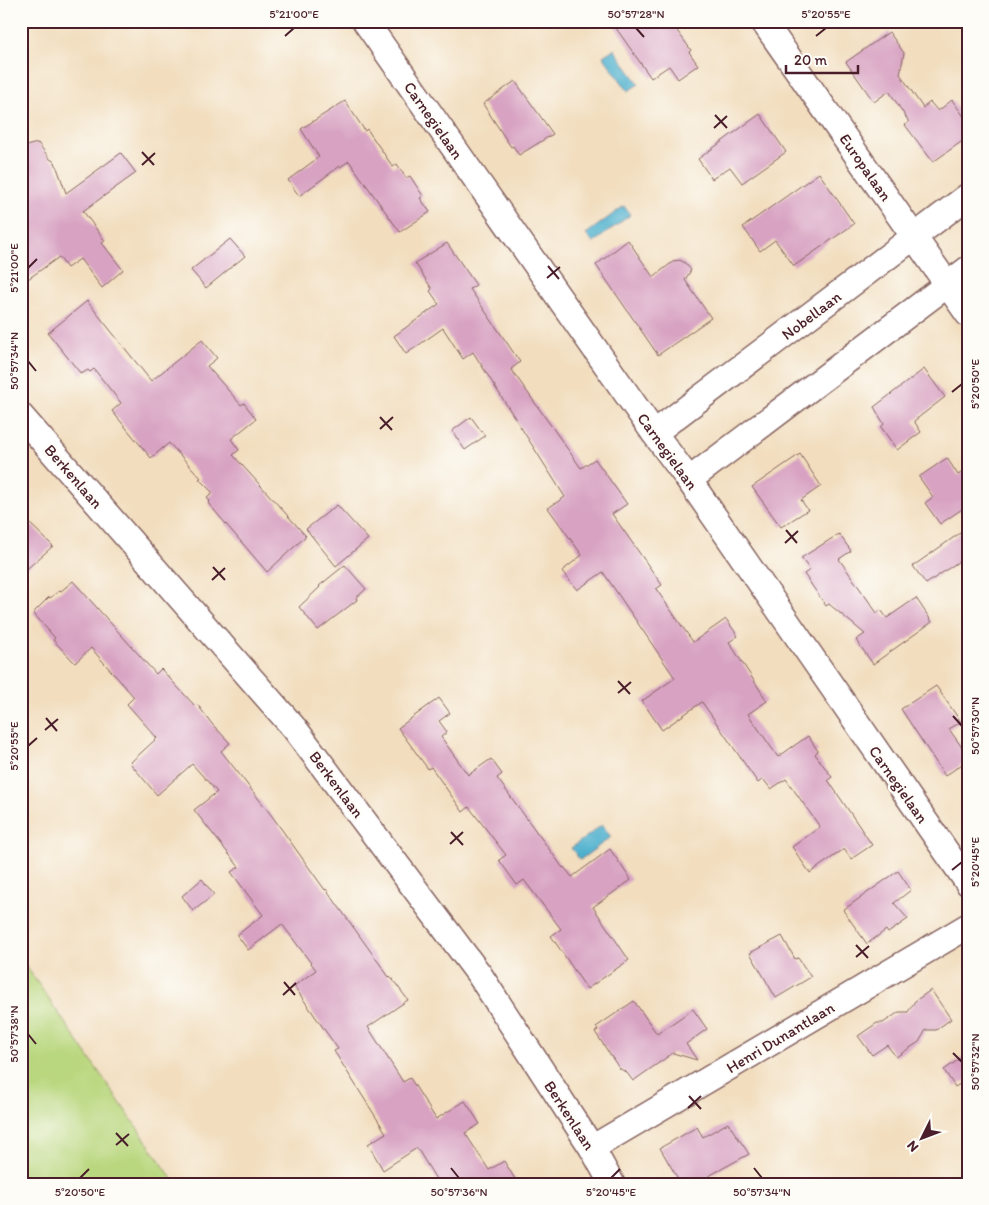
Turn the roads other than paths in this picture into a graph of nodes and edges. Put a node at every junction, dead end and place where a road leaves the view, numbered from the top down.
1 (365, 21) edge
2 (763, 21) edge
3 (968, 196) edge
4 (914, 237) junction
5 (968, 269) edge
6 (947, 285) junction
7 (968, 314) edge
8 (21, 416) edge
9 (654, 433) junction
10 (689, 480) junction
11 (968, 883) edge
12 (968, 926) edge
13 (592, 1148) junction
14 (612, 1184) edge

1 - 9 street, Carnegielaan
2 - 4 street, Europalaan
3 - 4 street, Nobellaan
4 - 6 street, Europalaan
4 - 9 street, Nobellaan
5 - 6 street
6 - 7 street, Europalaan
6 - 10 street
8 - 13 street, Berkenlaan
9 - 10 street, Carnegielaan
10 - 11 street, Carnegielaan
12 - 13 street, Henri Dunantlaan
13 - 14 street, Berkenlaan

